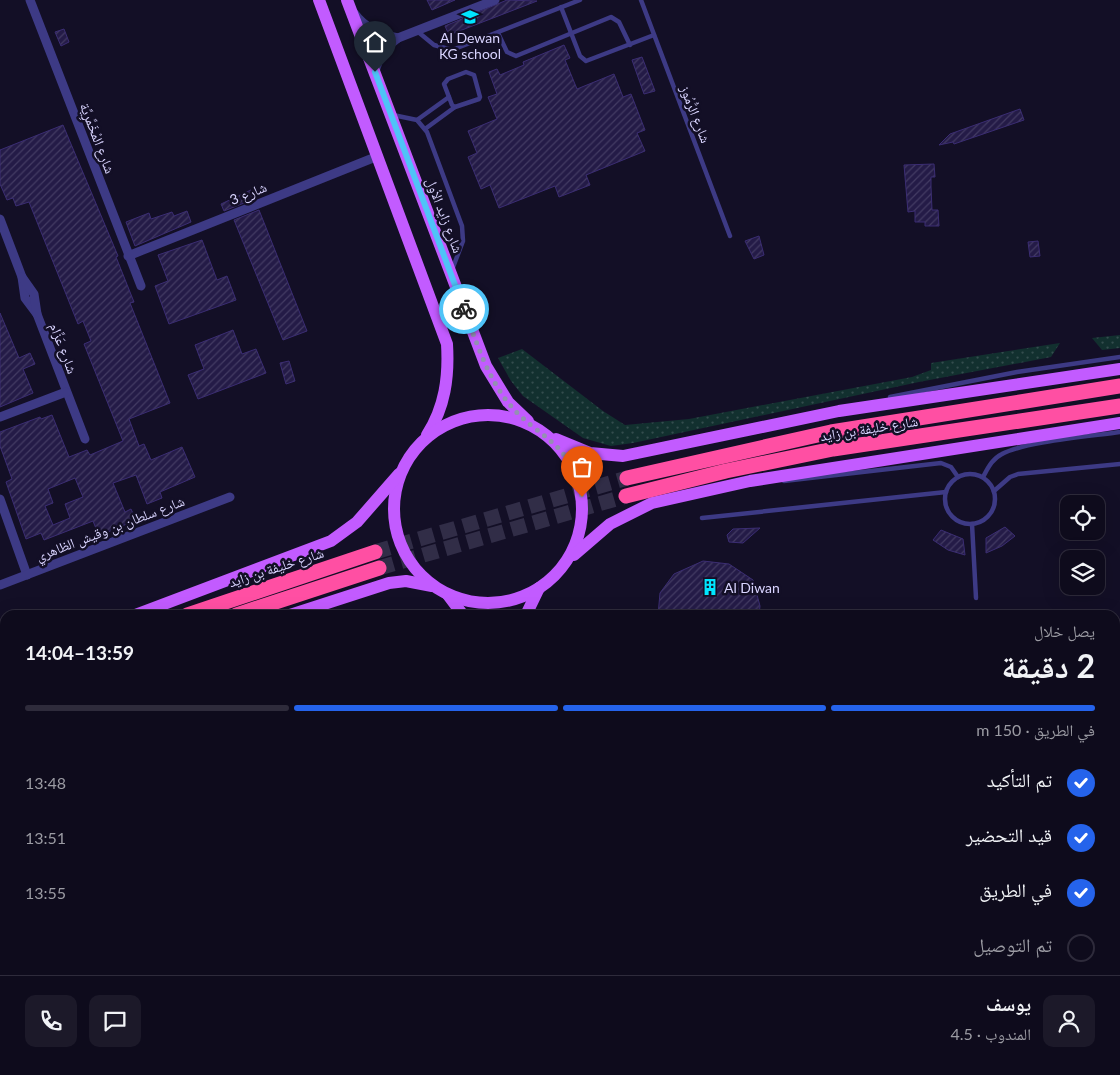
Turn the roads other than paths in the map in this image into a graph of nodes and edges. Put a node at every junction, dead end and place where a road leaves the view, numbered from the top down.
1 (30, 0) edge
2 (318, 0) edge
3 (495, 0) edge
4 (580, 0) edge
5 (641, 0) edge
6 (348, 3) edge
7 (561, 8) junction
8 (417, 31) junction
9 (498, 33) junction
10 (571, 33) junction
11 (654, 35) junction
12 (398, 38) junction
13 (630, 45) junction
14 (375, 72) junction
15 (448, 97) junction
16 (455, 107) junction
17 (391, 115) junction
18 (417, 120) junction
19 (425, 129) junction
20 (378, 156) junction
21 (0, 218) edge
22 (730, 236) dead end
23 (128, 256) junction
24 (451, 274) junction
25 (141, 286) dead end
26 (1120, 357) edge
27 (1120, 370) edge
28 (1120, 386) edge
29 (66, 392) junction
30 (1120, 406) edge
31 (839, 411) junction
32 (0, 417) edge
33 (1120, 423) edge
34 (540, 430) junction
35 (1120, 432) edge
36 (85, 439) dead end
37 (422, 442) junction
38 (1120, 464) edge
39 (402, 471) junction
40 (958, 477) junction
41 (983, 477) junction
42 (627, 478) tunnel mouth
43 (750, 481) junction
44 (994, 491) junction
45 (946, 492) junction
46 (626, 496) tunnel mouth
47 (230, 497) dead end
48 (0, 499) edge
49 (702, 518) dead end
50 (972, 524) junction
51 (375, 552) tunnel mouth
52 (568, 560) junction
53 (379, 568) tunnel mouth
54 (27, 574) junction
55 (0, 585) edge
56 (540, 588) junction
57 (443, 591) junction
58 (976, 598) dead end
59 (148, 610) edge
60 (202, 610) edge
61 (251, 610) edge
62 (305, 610) edge
63 (459, 610) edge
64 (529, 610) edge

1 - 23 street, شارع المْخَمَّرِيَّة
2 - 20 main road
3 - 8 street
4 - 7 lane
5 - 11 lane, شارع الرُّمُوز
6 - 12 street
6 - 14 main road, شارع زايد الأول
7 - 9 lane
7 - 10 lane
8 - 9 lane
8 - 12 street
9 - 10 lane
10 - 13 lane
10 - 13 lane
11 - 13 lane
11 - 22 lane, شارع الرُّمُوز
12 - 14 street
14 - 17 main road, شارع زايد الأول
15 - 16 lane
15 - 16 lane
15 - 18 lane
16 - 19 lane
17 - 18 lane
17 - 24 main road, شارع زايد الأول
18 - 19 lane
19 - 24 lane
20 - 23 street, شارع 3
20 - 37 main road
21 - 29 street, شارع عَزَّام
23 - 25 street, شارع المْخَمَّرِيَّة
24 - 34 main road, شارع زايد الأول
26 - 31 lane
27 - 31 main road
28 - 42 highway, شارع خليفة بن زايد
29 - 32 street, شارع عَزَّام
29 - 36 street, شارع عَزَّام
30 - 46 highway, شارع خليفة بن زايد
31 - 34 main road
33 - 43 main road
34 - 37 main road
34 - 52 main road, شارع زايد الأول
35 - 41 lane
37 - 39 main road
38 - 44 lane
39 - 57 main road
39 - 59 main road
40 - 41 lane
40 - 43 lane
40 - 45 lane
41 - 44 lane
43 - 52 main road
44 - 50 lane
45 - 49 lane
45 - 50 lane
47 - 54 street, شارع سلطان بن وقيش الظاهري
48 - 54 street
50 - 58 lane
51 - 60 highway, شارع خليفة بن زايد
52 - 56 main road
53 - 61 highway
54 - 55 street, شارع سلطان بن وقيش الظاهري
56 - 57 main road
56 - 64 main road
57 - 62 main road
57 - 63 main road

